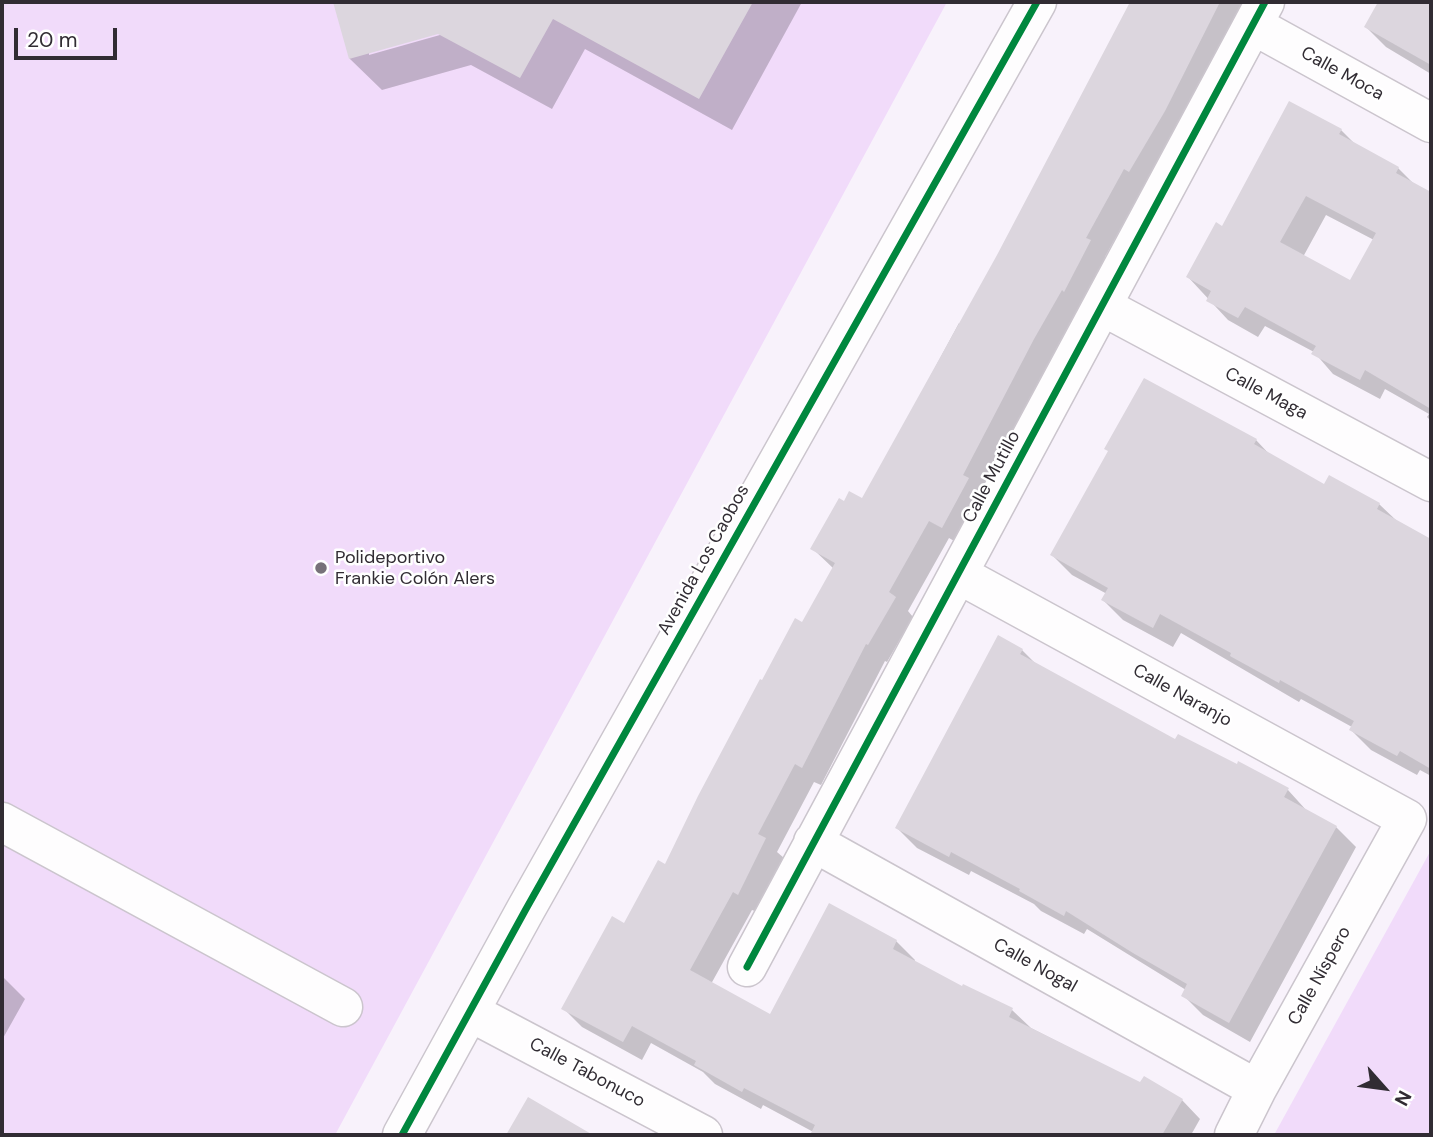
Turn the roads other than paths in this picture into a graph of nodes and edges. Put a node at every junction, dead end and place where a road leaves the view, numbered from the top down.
1 (1037, 2) edge
2 (1259, 13) edge
3 (1431, 123) edge
4 (1102, 306) junction
5 (1431, 482) edge
6 (958, 573) junction
7 (1407, 818) joint
8 (2, 822) edge
9 (813, 842) junction
10 (747, 967) dead end
11 (343, 1007) dead end
12 (470, 1012) junction
13 (1257, 1089) junction
14 (402, 1135) edge
15 (703, 1135) edge
16 (1234, 1135) edge

1 - 12 street, Avenida Los Caobos
2 - 3 street, Calle Moca
2 - 4 street, Calle Mutillo
4 - 5 street, Calle Maga
4 - 6 street, Calle Mutillo
6 - 7 street, Calle Naranjo
6 - 9 street, Calle Mutillo
7 - 13 street, Calle Níspero
8 - 11 street
9 - 10 street, Calle Mutillo
9 - 13 street, Calle Nogal
12 - 14 street, Avenida Los Caobos
12 - 15 street, Calle Tabonuco
13 - 16 street, Calle Níspero

